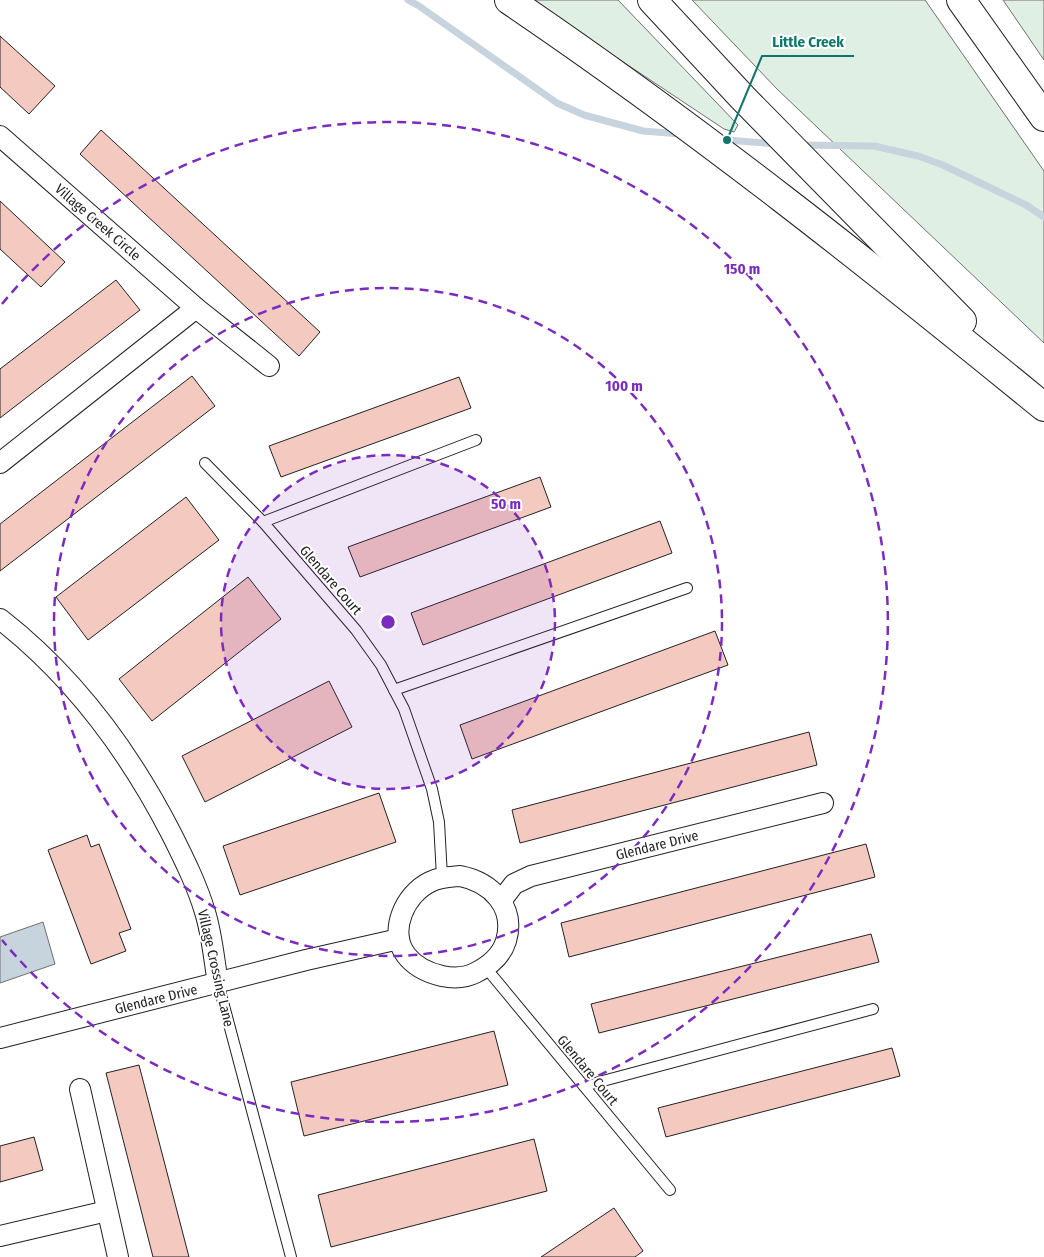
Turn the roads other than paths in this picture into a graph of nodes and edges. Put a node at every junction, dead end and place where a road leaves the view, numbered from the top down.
1 (509, 0) edge
2 (652, 0) edge
3 (961, 0) edge
4 (1044, 117) edge
5 (0, 136) edge
6 (196, 308) junction
7 (269, 366) dead end
8 (1044, 406) edge
9 (476, 440) dead end
10 (0, 463) edge
11 (205, 463) dead end
12 (263, 522) junction
13 (687, 588) dead end
14 (0, 619) edge
15 (394, 690) junction
16 (823, 803) dead end
17 (442, 877) junction
18 (501, 902) junction
19 (399, 940) junction
20 (486, 968) junction
21 (218, 983) junction
22 (873, 1009) dead end
23 (0, 1038) edge
24 (584, 1086) junction
25 (80, 1089) dead end
26 (670, 1190) dead end
27 (107, 1211) junction
28 (0, 1236) edge
29 (118, 1257) edge
30 (291, 1257) edge

1 - 8 highway
2 - 8 highway
3 - 4 highway
5 - 6 street, Village Creek Circle
6 - 7 street, Village Creek Circle
6 - 10 street
9 - 12 lane
11 - 12 lane, Glendare Court
12 - 15 lane, Glendare Court
13 - 15 lane
14 - 21 street, Village Crossing Lane
15 - 17 lane, Glendare Court
16 - 18 street, Glendare Drive
17 - 18 street
17 - 19 street
18 - 20 street
19 - 20 street
19 - 21 street, Glendare Drive
20 - 24 lane, Glendare Court
21 - 23 street, Glendare Drive
21 - 30 lane, Village Crossing Lane
22 - 24 lane
24 - 26 lane, Glendare Court
25 - 27 street
27 - 28 street
27 - 29 street

